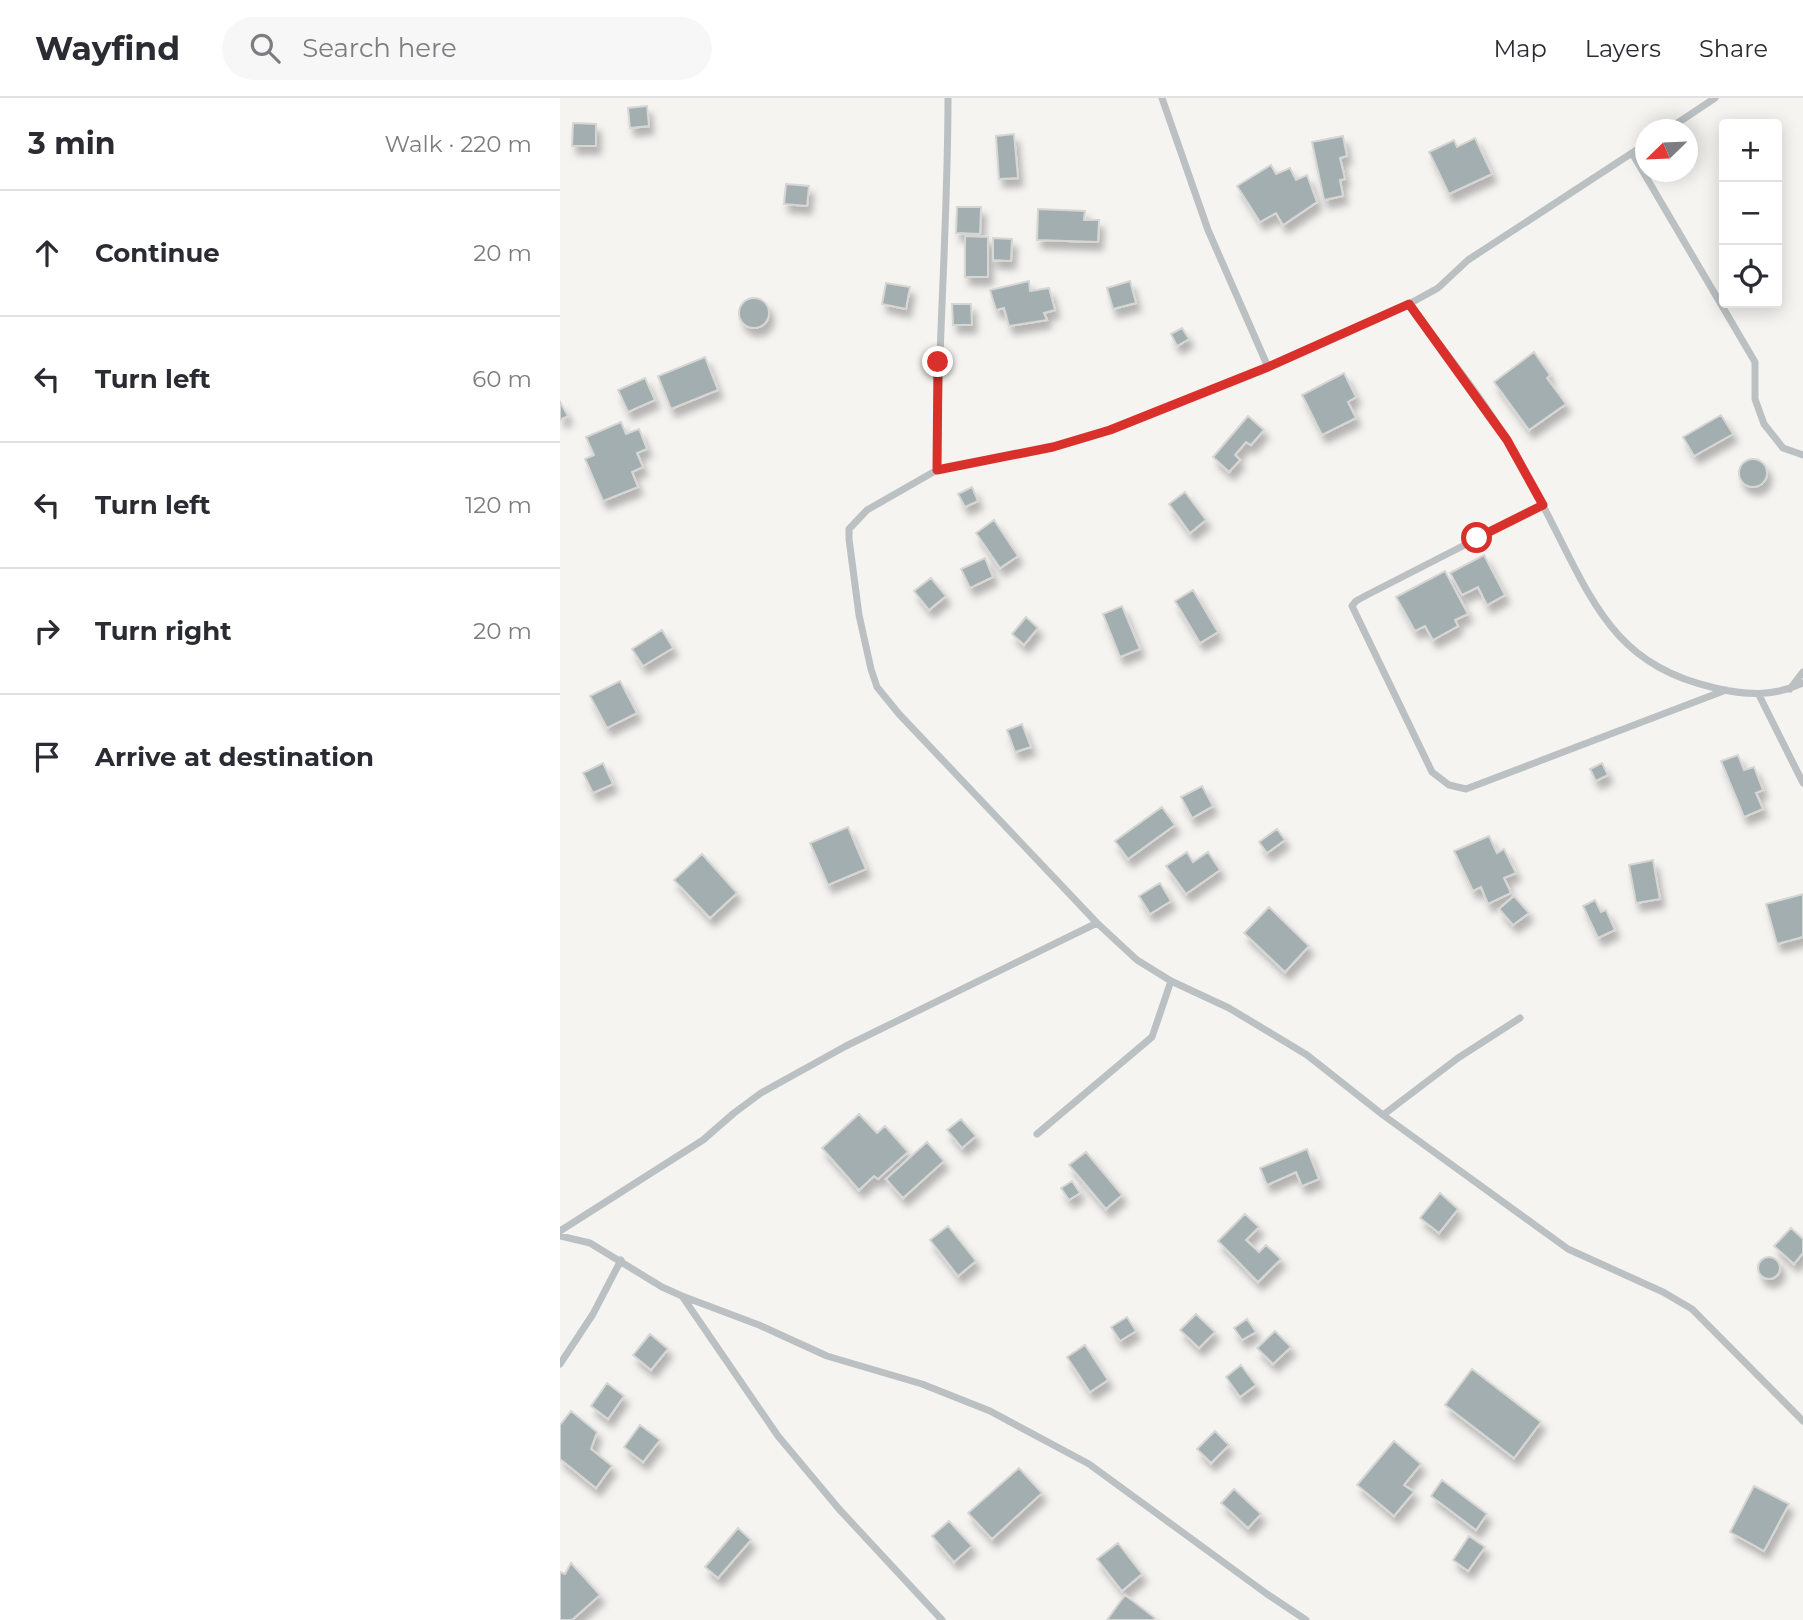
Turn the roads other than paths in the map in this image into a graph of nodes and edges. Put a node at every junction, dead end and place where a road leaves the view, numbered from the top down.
1 (948, 98) edge
2 (1162, 98) edge
3 (1714, 98) edge
4 (1683, 119) edge
5 (1635, 151) edge
6 (1632, 153) junction
7 (1409, 304) junction
8 (1268, 367) junction
9 (1803, 455) edge
10 (937, 470) junction
11 (1543, 505) junction
12 (1803, 671) edge
13 (1803, 683) edge
14 (1726, 690) junction
15 (1789, 690) junction
16 (1759, 695) junction
17 (1803, 783) edge
18 (1097, 923) junction
19 (1171, 981) junction
20 (1520, 1018) dead end
21 (1383, 1115) junction
22 (1037, 1134) dead end
23 (560, 1231) edge
24 (560, 1237) edge
25 (621, 1260) junction
26 (682, 1296) junction
27 (560, 1364) edge
28 (1803, 1420) edge
29 (942, 1620) edge
30 (1306, 1620) edge

1 - 10 street
2 - 8 street
3 - 4 street
5 - 6 street
6 - 7 street
6 - 9 street
7 - 8 street
7 - 11 street
8 - 10 street
10 - 18 street
11 - 14 street
11 - 14 street
12 - 15 street
13 - 15 street
14 - 16 street
15 - 16 street
16 - 17 street
18 - 19 street
18 - 23 street
19 - 21 street
19 - 22 street
20 - 21 street
21 - 28 street
24 - 25 street
25 - 26 street
25 - 27 street
26 - 29 street
26 - 30 street

